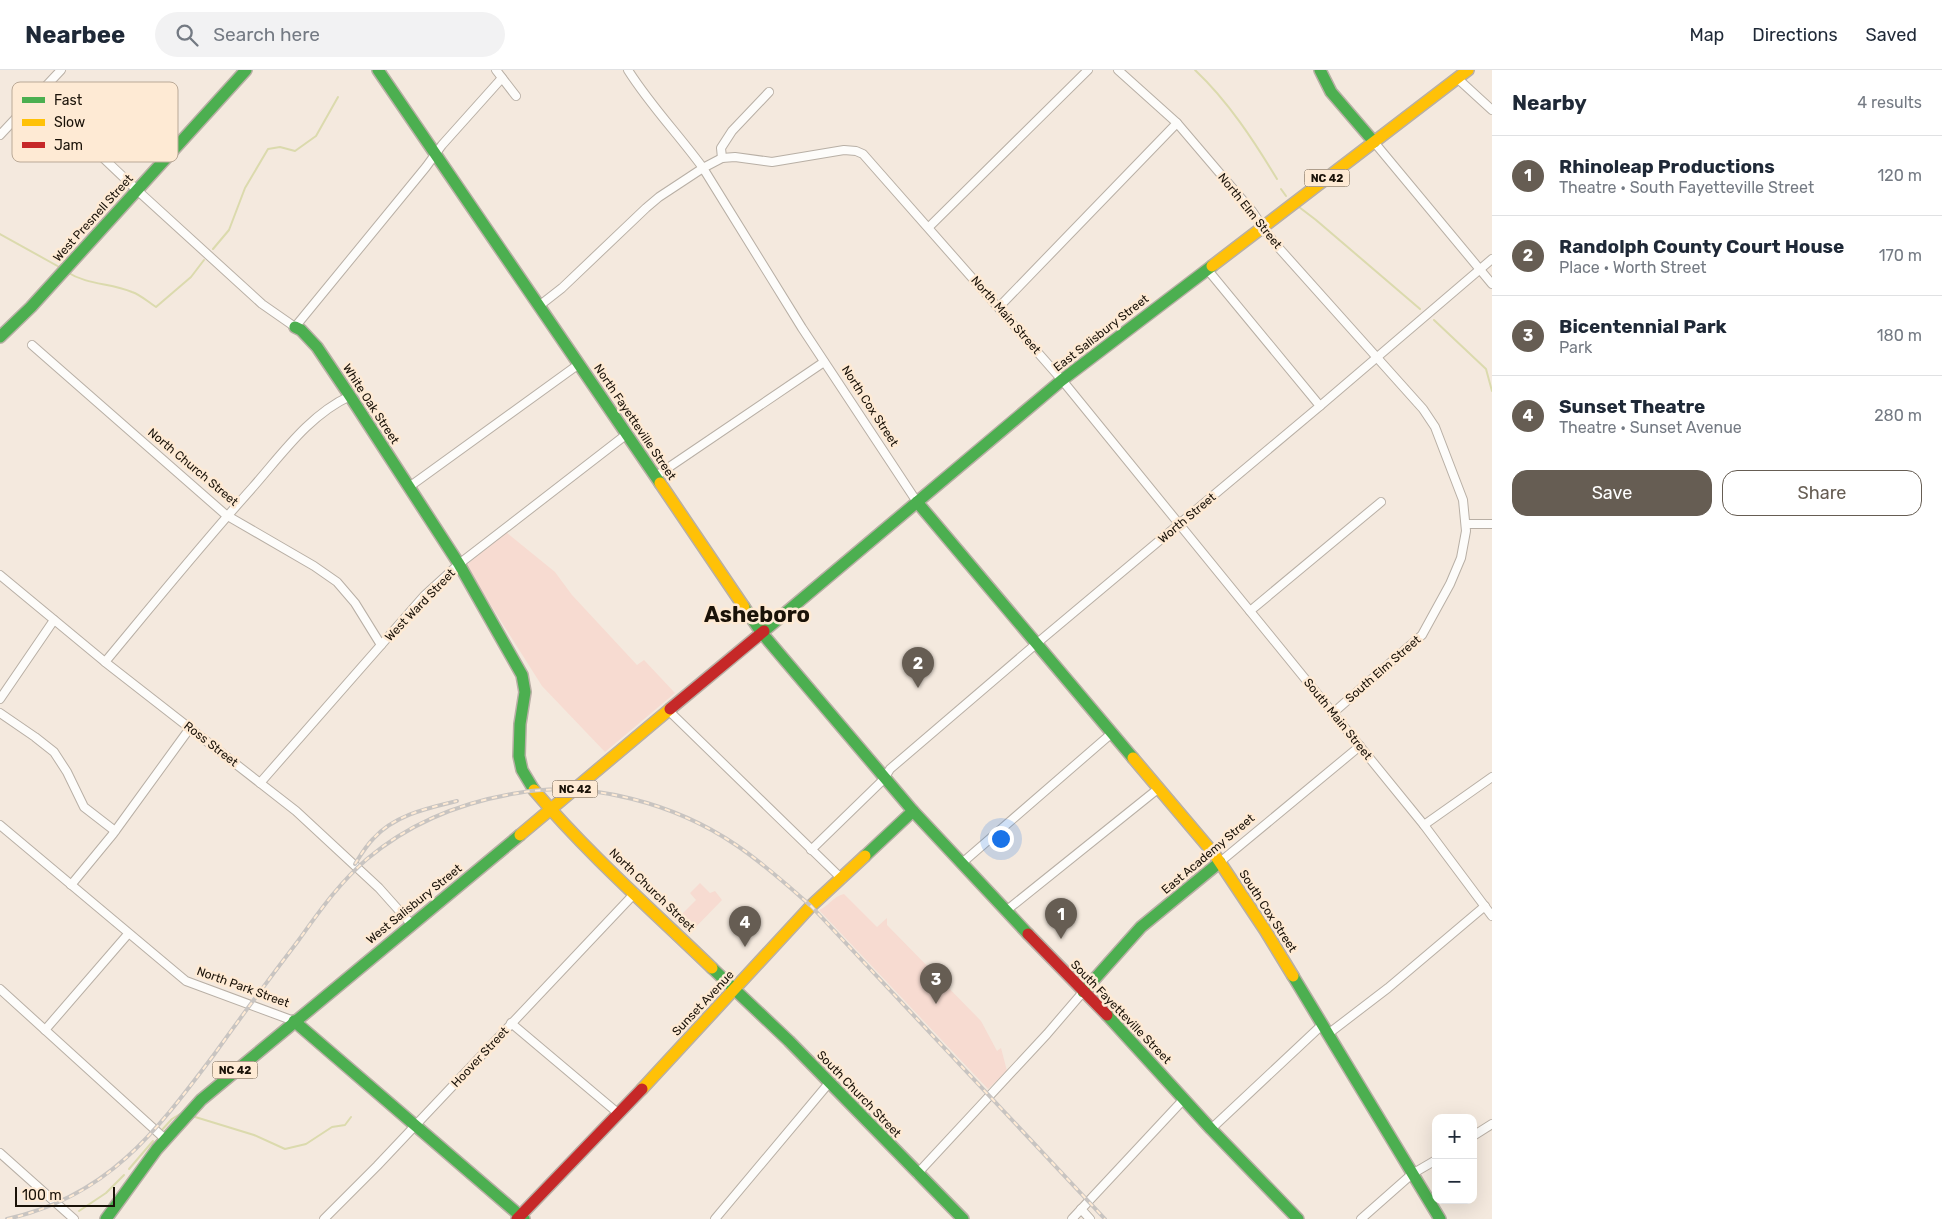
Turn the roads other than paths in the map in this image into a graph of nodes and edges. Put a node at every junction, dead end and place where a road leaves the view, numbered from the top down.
1 (61, 70) edge
2 (246, 70) edge
3 (378, 70) edge
4 (496, 70) edge
5 (628, 70) edge
6 (1088, 70) edge
7 (1118, 70) edge
8 (1320, 70) edge
9 (1468, 70) edge
10 (502, 78) junction
11 (1457, 78) junction
12 (49, 82) edge
13 (770, 92) dead end
14 (516, 96) dead end
15 (1492, 110) edge
16 (12, 122) edge
17 (1177, 122) junction
18 (0, 135) edge
19 (1374, 142) junction
20 (178, 145) edge
21 (435, 155) junction
22 (722, 158) junction
23 (108, 162) edge
24 (162, 162) edge
25 (703, 168) junction
26 (137, 190) junction
27 (930, 227) junction
28 (1263, 227) junction
29 (1492, 259) edge
30 (1207, 269) junction
31 (1480, 270) junction
32 (1492, 284) edge
33 (539, 306) junction
34 (998, 307) junction
35 (295, 326) junction
36 (0, 338) edge
37 (32, 345) dead end
38 (1377, 358) junction
39 (824, 362) junction
40 (579, 364) junction
41 (1062, 380) junction
42 (350, 396) junction
43 (1320, 406) junction
44 (627, 434) junction
45 (656, 476) junction
46 (409, 487) junction
47 (917, 502) junction
48 (1381, 502) dead end
49 (226, 515) junction
50 (1180, 524) junction
51 (1466, 524) junction
52 (1492, 524) edge
53 (459, 564) junction
54 (0, 576) edge
55 (1250, 611) junction
56 (54, 620) junction
57 (761, 632) junction
58 (1036, 644) junction
59 (381, 645) junction
60 (105, 662) junction
61 (1, 697) edge
62 (668, 710) junction
63 (0, 713) edge
64 (1333, 713) junction
65 (190, 728) junction
66 (1112, 733) junction
67 (1360, 746) junction
68 (1492, 777) edge
69 (884, 779) junction
70 (260, 783) junction
71 (1159, 788) junction
72 (550, 809) junction
73 (913, 811) junction
74 (0, 825) edge
75 (1424, 825) junction
76 (115, 831) junction
77 (811, 850) junction
78 (1220, 862) junction
79 (962, 863) junction
80 (842, 879) junction
81 (71, 885) junction
82 (635, 893) junction
83 (1485, 906) junction
84 (1007, 910) junction
85 (1492, 916) edge
86 (412, 925) junction
87 (128, 934) junction
88 (0, 990) edge
89 (735, 990) junction
90 (1083, 992) junction
91 (294, 1021) junction
92 (511, 1023) junction
93 (1325, 1029) junction
94 (45, 1030) junction
95 (829, 1083) junction
96 (1184, 1099) junction
97 (618, 1114) junction
98 (1492, 1124) edge
99 (415, 1126) junction
100 (1211, 1129) junction
101 (1477, 1133) edge
102 (164, 1138) junction
103 (0, 1153) edge
104 (1432, 1162) edge
105 (917, 1174) junction
106 (1412, 1174) junction
107 (1081, 1210) junction
108 (521, 1218) edge
109 (74, 1219) edge
110 (106, 1219) edge
111 (324, 1219) edge
112 (715, 1219) edge
113 (963, 1219) edge
114 (1072, 1219) edge
115 (1090, 1219) edge
116 (1298, 1219) edge
117 (1360, 1219) edge
118 (1440, 1219) edge

1 - 12 street
2 - 20 main road, West Presnell Street
3 - 21 main road, North Fayetteville Street
4 - 10 street
5 - 25 street, North Cox Street
6 - 27 street
7 - 17 street, North Elm Street
8 - 19 main road
9 - 11 main road, East Salisbury Street / NC 42
10 - 14 street
10 - 21 street
11 - 15 street
11 - 19 main road, East Salisbury Street / NC 42
13 - 22 street
16 - 18 street
17 - 28 street, North Elm Street
17 - 34 street
19 - 28 main road, East Salisbury Street / NC 42
19 - 31 street
21 - 33 main road, North Fayetteville Street
21 - 35 street
22 - 25 street
22 - 27 street, North Main Street
23 - 26 street, White Oak Street
24 - 26 main road, West Presnell Street
25 - 33 street
25 - 39 street, North Cox Street
26 - 35 street, White Oak Street
26 - 36 main road, West Presnell Street
27 - 34 street, North Main Street
28 - 30 main road, East Salisbury Street / NC 42
28 - 38 street, North Elm Street
29 - 31 street, Worth Street
30 - 41 main road, East Salisbury Street / NC 42
30 - 43 street
31 - 32 street
31 - 38 street, Worth Street
33 - 40 main road, North Fayetteville Street
34 - 41 street, North Main Street
35 - 42 main road, White Oak Street
37 - 49 street, North Church Street
38 - 43 street, Worth Street
38 - 51 street, South Elm Street
39 - 45 street
39 - 47 street, North Cox Street
40 - 44 main road, North Fayetteville Street
40 - 46 street
41 - 47 main road, East Salisbury Street / NC 42
41 - 50 street, North Main Street
42 - 46 main road, White Oak Street
42 - 49 street
43 - 50 street, Worth Street
44 - 45 main road, North Fayetteville Street
44 - 53 street, West Ward Street
45 - 57 main road, North Fayetteville Street
46 - 53 main road, White Oak Street
47 - 57 main road, East Salisbury Street / NC 42
47 - 58 main road, North Cox Street
48 - 55 street
49 - 59 street, North Church Street
49 - 60 street
50 - 55 street, South Main Street
50 - 58 street, Worth Street
51 - 52 street
51 - 64 street, South Elm Street
53 - 59 street, West Ward Street
53 - 72 main road, White Oak Street
54 - 56 street, Ross Street
55 - 64 street, South Main Street
56 - 60 street, Ross Street
56 - 61 street
57 - 62 main road, West Salisbury Street / NC 42
57 - 69 main road, North Fayetteville Street
58 - 66 main road, South Cox Street
58 - 69 street, Worth Street
59 - 70 street, West Ward Street
60 - 65 street, Ross Street
62 - 72 main road, West Salisbury Street / NC 42
62 - 77 street
63 - 76 street
64 - 67 street, South Main Street
65 - 70 street, Ross Street
65 - 76 street
66 - 71 main road, South Cox Street
66 - 79 street
67 - 75 street, South Main Street
67 - 78 street, East Academy Street
68 - 75 street
69 - 73 main road, South Fayetteville Street
69 - 77 street, Worth Street
70 - 86 street, Ross Street
71 - 78 main road, South Cox Street
71 - 84 street
72 - 82 main road, North Church Street
72 - 86 main road, West Salisbury Street / NC 42
73 - 79 main road, South Fayetteville Street
73 - 80 main road, Sunset Avenue
74 - 81 street, North Park Street
75 - 83 street, South Main Street
76 - 81 street
77 - 80 street
78 - 90 main road, East Academy Street
78 - 93 main road, South Cox Street
79 - 84 main road, South Fayetteville Street
80 - 89 main road, Sunset Avenue
81 - 87 street, North Park Street
82 - 89 main road, North Church Street
82 - 92 street, Hoover Street
83 - 85 street, South Main Street
83 - 93 street
84 - 90 main road, South Fayetteville Street
86 - 91 main road, West Salisbury Street / NC 42
87 - 91 street, North Park Street
87 - 94 street
88 - 94 street
89 - 95 main road, South Church Street
89 - 97 main road, Sunset Avenue
90 - 96 main road, South Fayetteville Street
90 - 105 street
91 - 99 main road, North Park Street
91 - 102 main road, West Salisbury Street / NC 42
92 - 97 street
92 - 99 street, Hoover Street
93 - 100 street
93 - 106 main road, South Cox Street
94 - 102 street
95 - 105 main road, South Church Street
95 - 112 street
96 - 100 main road, South Fayetteville Street
96 - 107 street
97 - 108 main road, Sunset Avenue
98 - 101 street
99 - 108 main road, North Park Street
99 - 111 street, Hoover Street
100 - 116 main road, South Fayetteville Street
102 - 110 main road, West Salisbury Street / NC 42
103 - 109 street
104 - 106 street
105 - 113 main road, South Church Street
106 - 117 street
106 - 118 main road, South Cox Street
107 - 114 street
107 - 115 street

